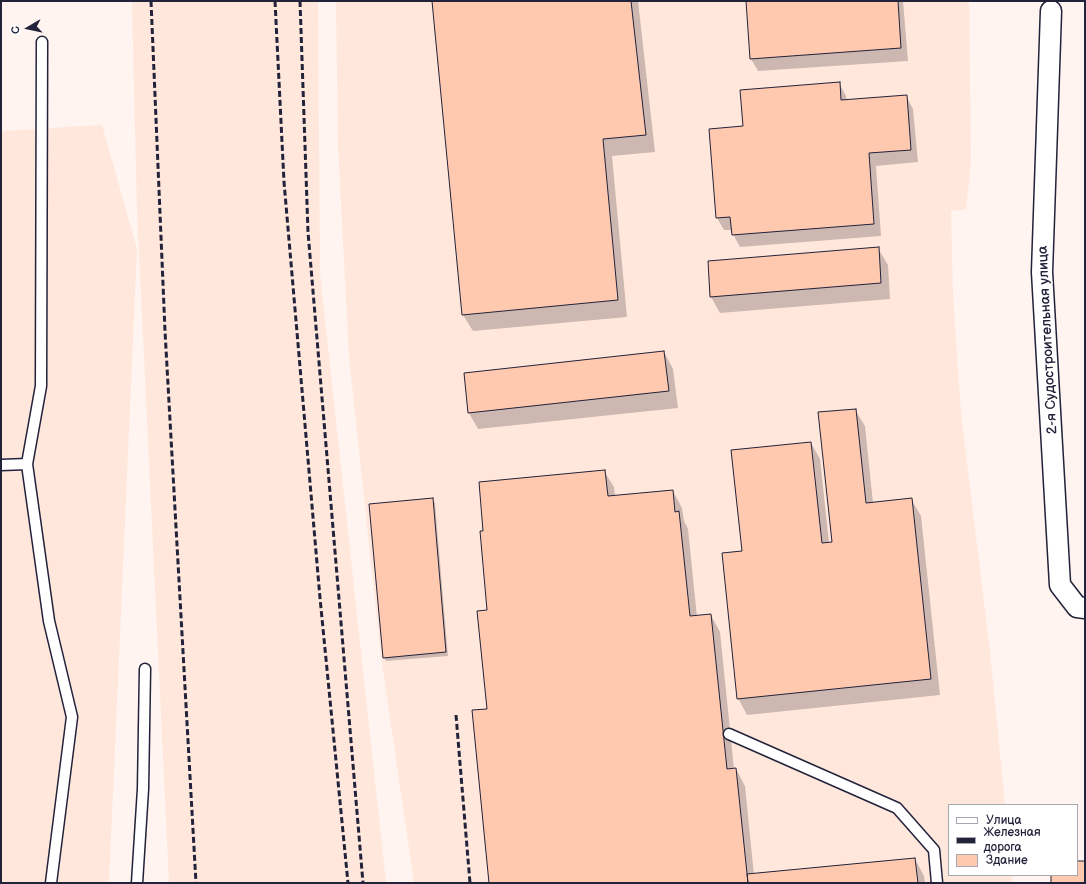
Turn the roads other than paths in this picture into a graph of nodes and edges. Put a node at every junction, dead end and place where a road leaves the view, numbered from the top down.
1 (1051, 11) dead end
2 (42, 42) dead end
3 (27, 464) junction
4 (1, 465) edge
5 (1085, 608) edge
6 (145, 669) dead end
7 (729, 734) dead end
8 (51, 883) edge
9 (136, 883) edge
10 (937, 883) edge

1 - 5 street, 2-я Судостроительная улица
2 - 3 lane
3 - 4 lane
3 - 8 lane
6 - 9 lane
7 - 10 lane

